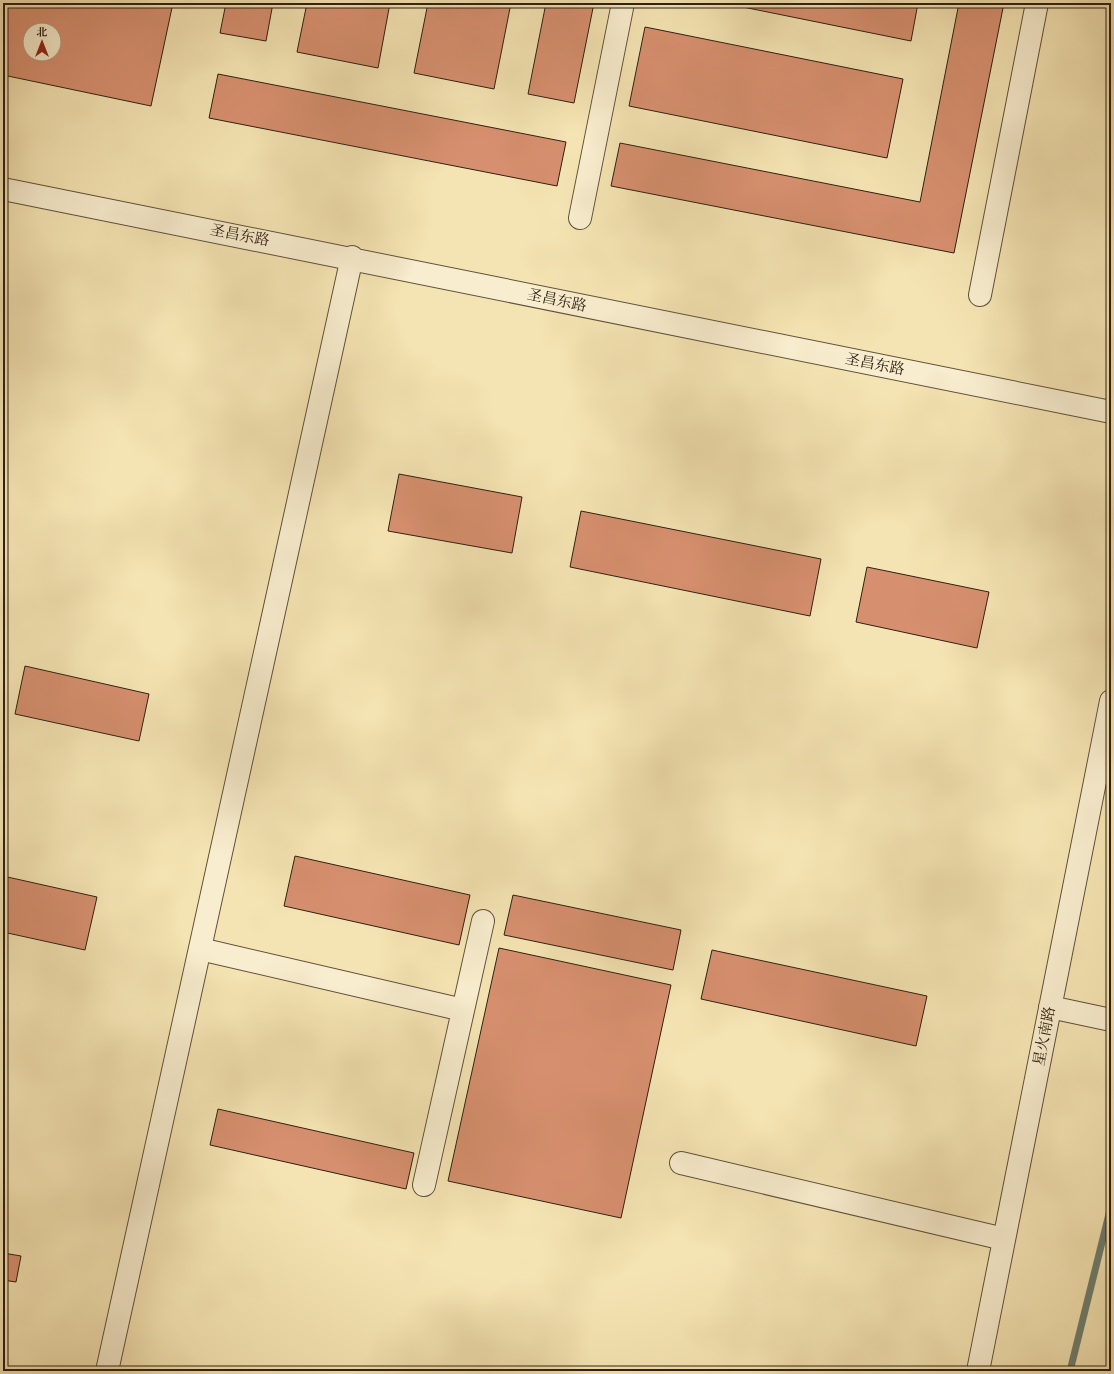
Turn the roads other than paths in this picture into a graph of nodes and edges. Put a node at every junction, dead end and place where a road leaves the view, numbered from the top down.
1 (623, 3) edge
2 (1038, 3) edge
3 (3, 189) edge
4 (580, 218) dead end
5 (352, 257) junction
6 (980, 295) dead end
7 (1111, 412) edge
8 (1111, 701) edge
9 (482, 920) dead end
10 (200, 949) junction
11 (1050, 1007) junction
12 (463, 1010) junction
13 (1111, 1020) edge
14 (681, 1163) dead end
15 (424, 1185) dead end
16 (1004, 1239) junction
17 (107, 1371) edge
18 (978, 1371) edge

1 - 4 street
2 - 6 street
3 - 5 street, 圣昌东路
5 - 7 street, 圣昌东路
5 - 10 street
8 - 11 street, 星火南路
9 - 12 street
10 - 12 street
10 - 17 street
11 - 13 street
11 - 16 street, 星火南路
12 - 15 street
14 - 16 street
16 - 18 street, 星火南路

